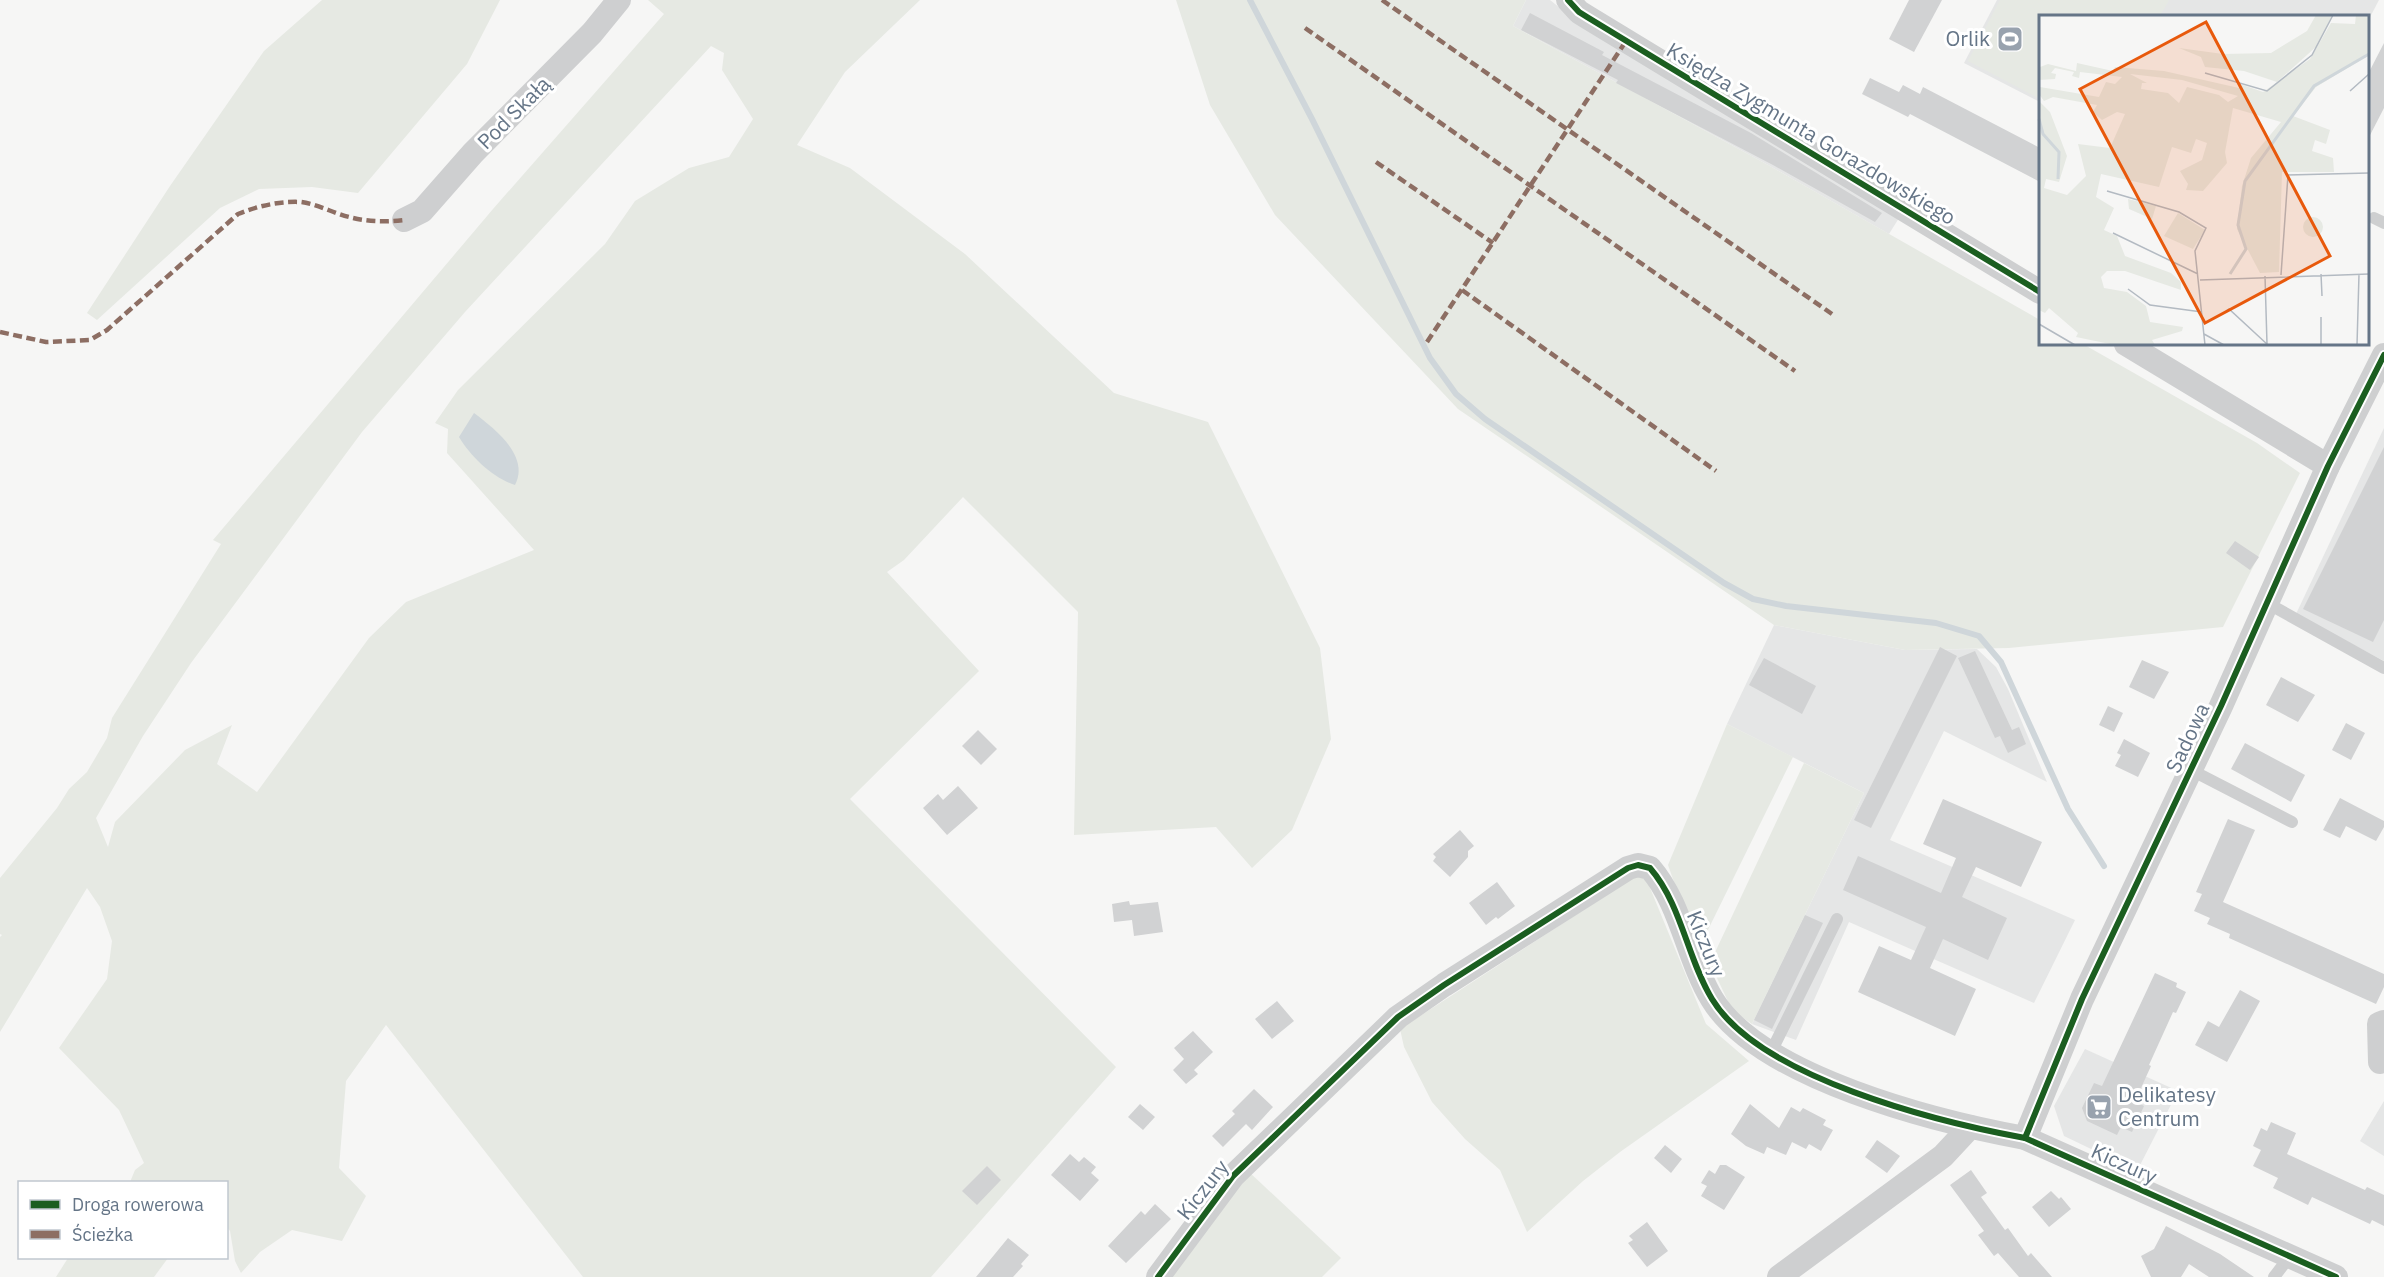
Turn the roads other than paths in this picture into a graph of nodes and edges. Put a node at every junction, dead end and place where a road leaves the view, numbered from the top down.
1 (619, 0) edge
2 (1568, 0) edge
3 (404, 220) dead end
4 (2039, 291) edge
5 (2128, 345) edge
6 (2384, 355) edge
7 (2328, 466) junction
8 (2267, 603) junction
9 (2384, 668) edge
10 (2191, 770) junction
11 (2292, 822) dead end
12 (1837, 919) dead end
13 (2384, 1022) edge
14 (1771, 1052) junction
15 (2380, 1062) dead end
16 (1970, 1127) junction
17 (2025, 1138) junction
18 (2290, 1256) junction
19 (1158, 1277) edge
20 (1779, 1277) edge
21 (2274, 1277) edge
22 (2336, 1277) edge

1 - 3 street, Pod Skałą
2 - 4 street, Księdza Zygmunta Gorazdowskiego
5 - 7 street
6 - 7 street, Sadowa
7 - 8 street, Sadowa
8 - 9 lane
8 - 10 street, Sadowa
10 - 11 lane
10 - 17 street, Sadowa
12 - 14 lane
13 - 15 street
14 - 16 street, Kiczury
14 - 19 street, Kiczury
16 - 17 street, Kiczury
16 - 20 street
17 - 18 street, Kiczury
18 - 21 lane
18 - 22 street, Kiczury

